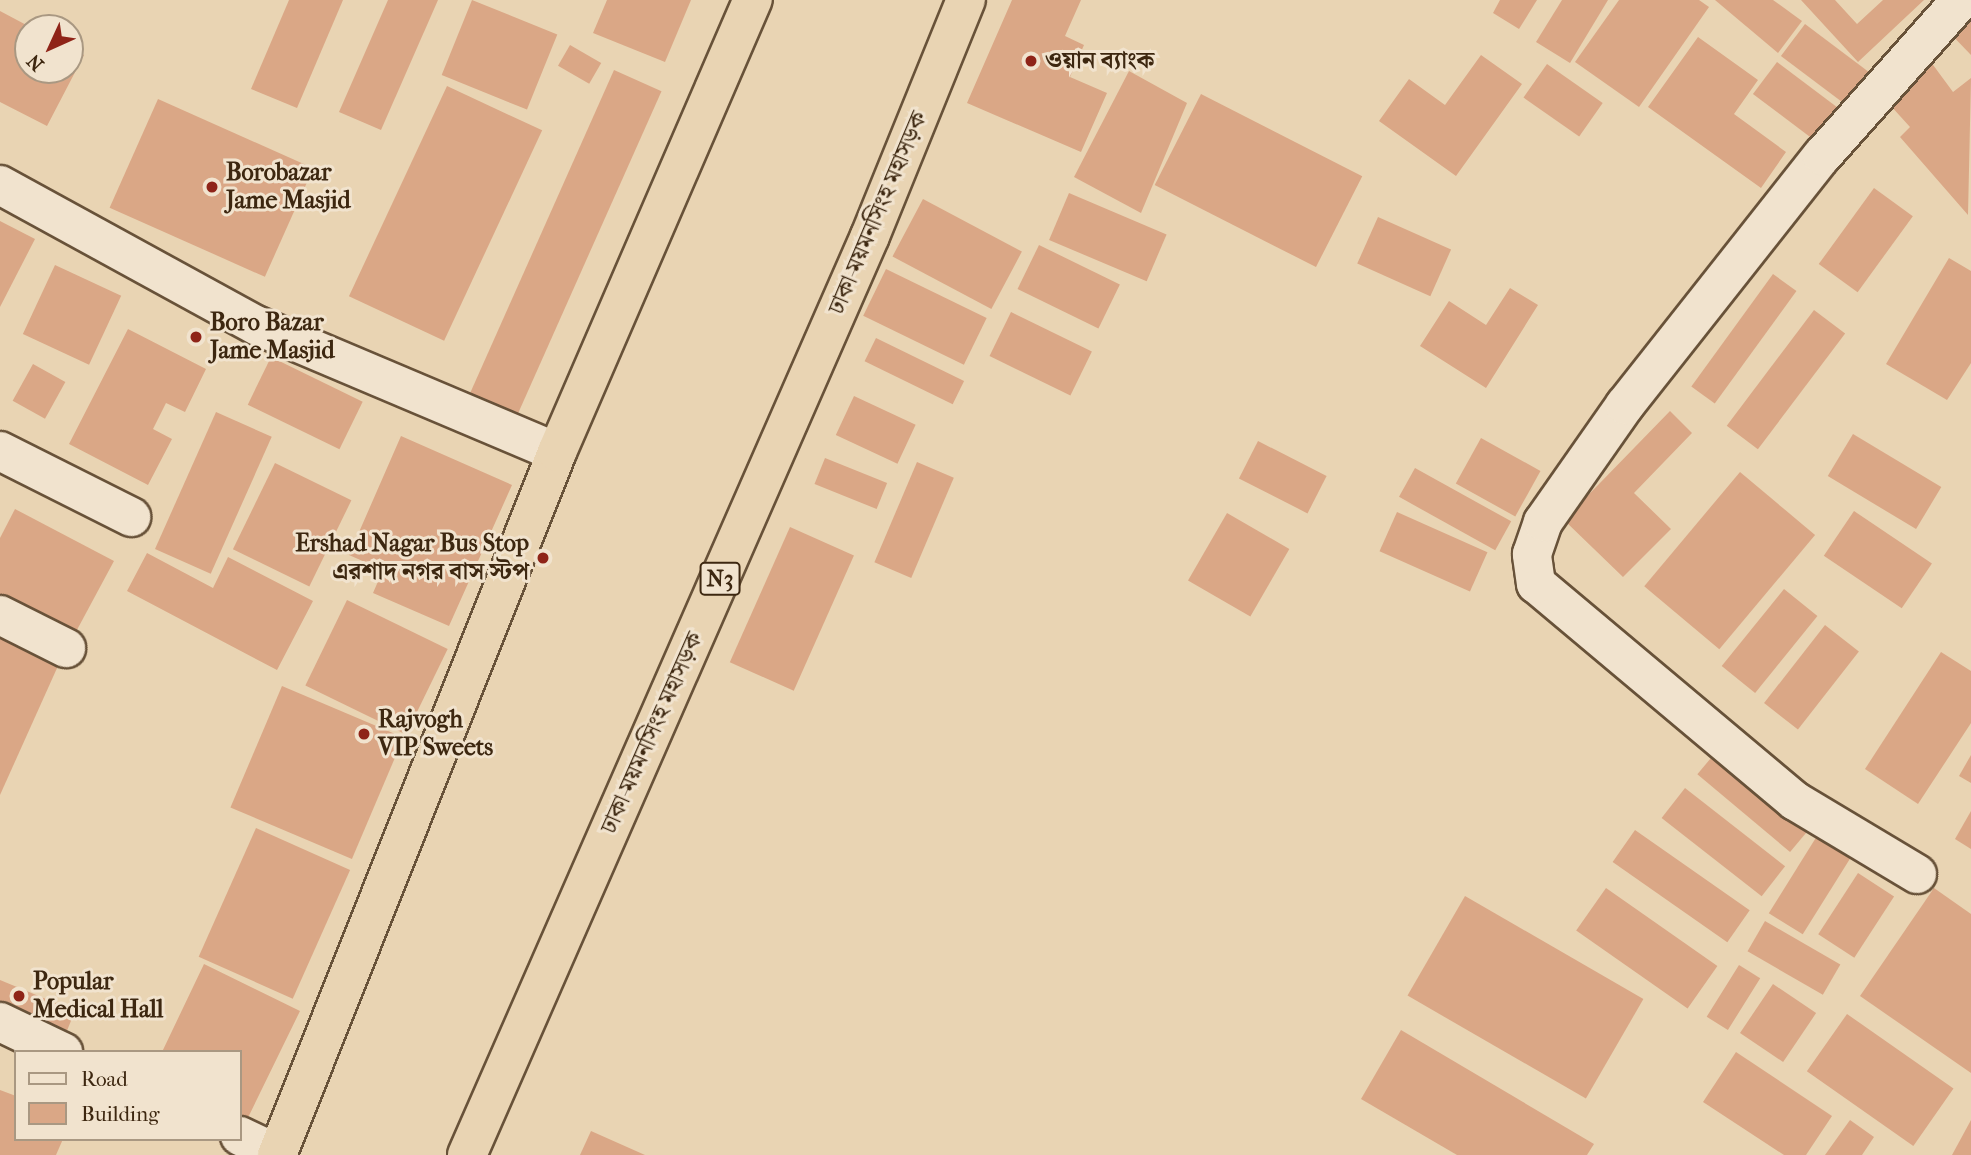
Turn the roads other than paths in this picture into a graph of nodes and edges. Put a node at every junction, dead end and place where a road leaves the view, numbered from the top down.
1 (752, 0) edge
2 (965, 0) edge
3 (1961, 0) edge
4 (0, 185) edge
5 (0, 451) edge
6 (557, 452) junction
7 (131, 517) dead end
8 (0, 615) edge
9 (66, 648) dead end
10 (1917, 874) dead end
11 (0, 1022) edge
12 (59, 1050) edge
13 (242, 1137) edge
14 (278, 1154) edge
15 (467, 1155) edge

1 - 6 highway
2 - 15 highway, ঢাকা-ময়মনসিংহ মহাসড়ক / N3
3 - 10 street
4 - 6 street
5 - 7 street
6 - 14 highway
8 - 9 street
11 - 12 street
13 - 14 street

